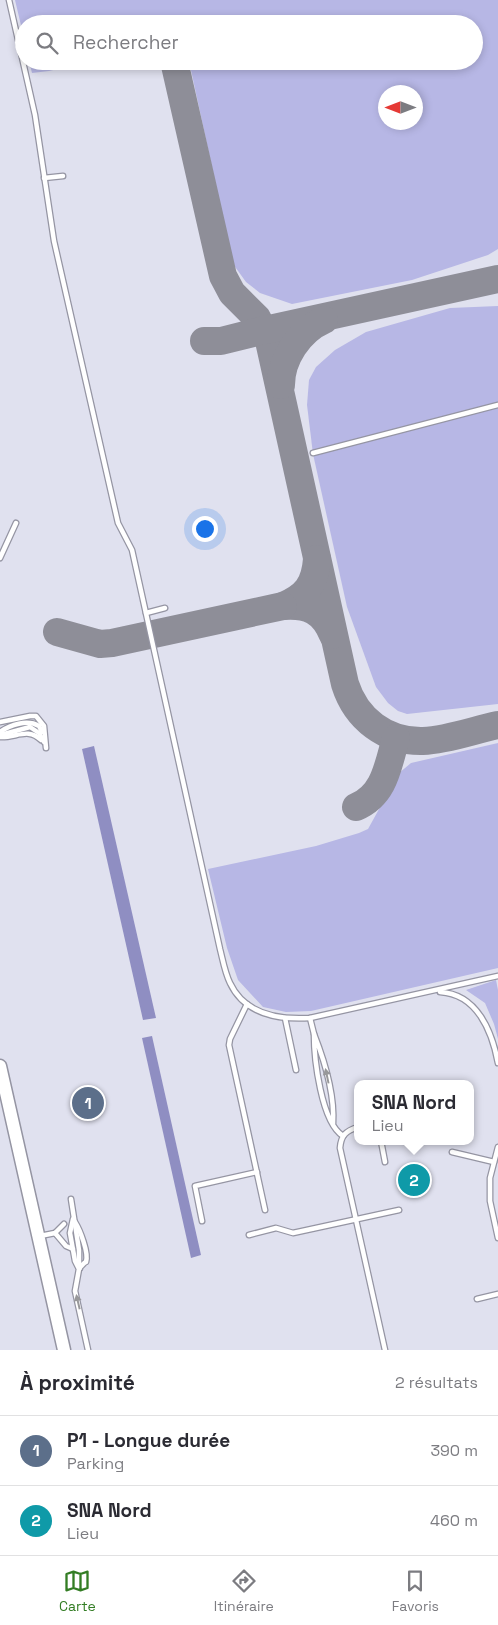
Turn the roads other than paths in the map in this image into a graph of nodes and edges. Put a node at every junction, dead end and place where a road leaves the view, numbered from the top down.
1 (9, 0) edge
2 (15, 27) edge
3 (25, 70) edge
4 (63, 176) dead end
5 (44, 178) junction
6 (498, 405) edge
7 (313, 454) dead end
8 (16, 523) dead end
9 (0, 558) edge
10 (165, 608) dead end
11 (146, 613) junction
12 (0, 722) edge
13 (0, 735) edge
14 (46, 748) junction
15 (498, 976) edge
16 (434, 991) junction
17 (246, 1004) junction
18 (285, 1018) junction
19 (310, 1018) junction
20 (314, 1034) junction
21 (498, 1062) edge
22 (0, 1066) edge
23 (296, 1070) dead end
24 (333, 1124) junction
25 (354, 1128) edge
26 (343, 1136) junction
27 (382, 1145) edge
28 (498, 1147) edge
29 (452, 1152) dead end
30 (385, 1162) dead end
31 (494, 1162) junction
32 (257, 1172) junction
33 (71, 1199) dead end
34 (265, 1210) dead end
35 (399, 1210) dead end
36 (356, 1218) junction
37 (73, 1219) junction
38 (202, 1221) dead end
39 (64, 1224) dead end
40 (55, 1233) junction
41 (249, 1235) dead end
42 (38, 1236) junction
43 (498, 1238) edge
44 (73, 1249) junction
45 (79, 1269) junction
46 (498, 1294) edge
47 (477, 1299) dead end
48 (64, 1350) edge
49 (88, 1350) edge
50 (385, 1350) edge

1 - 2 lane
3 - 5 lane
4 - 5 lane
5 - 11 lane
6 - 7 lane
8 - 9 lane
10 - 11 lane
11 - 17 lane
12 - 14 lane
13 - 14 lane
13 - 14 lane
15 - 16 lane
16 - 19 lane
16 - 21 lane
17 - 18 lane
17 - 32 lane
18 - 19 lane
18 - 23 lane
19 - 20 lane
24 -> 20 lane
20 - 24 lane
22 - 42 street
24 - 26 lane
25 - 26 lane
26 - 36 lane
27 - 30 lane
28 - 31 lane
29 - 31 lane
31 - 43 lane
32 - 34 lane
32 - 38 lane
33 - 37 lane
35 - 36 lane
36 - 41 lane
36 - 50 lane
37 - 44 lane
37 - 45 lane
39 - 40 lane
40 - 42 lane
40 - 44 lane
42 - 48 street
44 - 45 lane
49 -> 45 lane
46 - 47 lane

